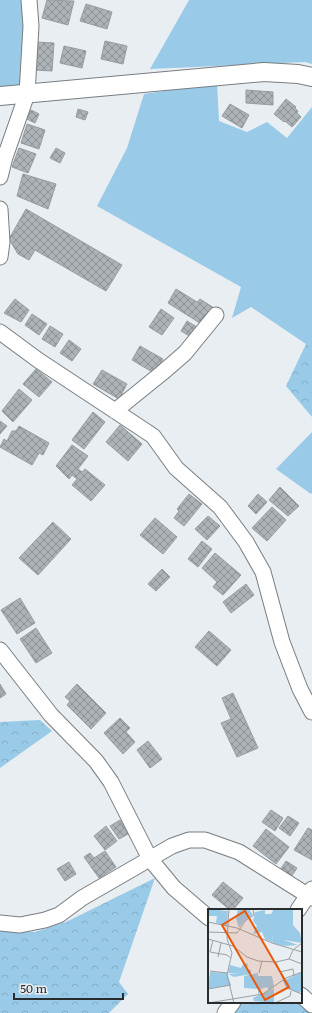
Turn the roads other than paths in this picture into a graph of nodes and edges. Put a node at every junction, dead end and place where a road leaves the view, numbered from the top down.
1 (29, 0) edge
2 (312, 76) edge
3 (27, 94) junction
4 (0, 96) edge
5 (0, 177) edge
6 (0, 209) edge
7 (0, 258) edge
8 (216, 315) dead end
9 (0, 332) edge
10 (115, 410) junction
11 (0, 650) edge
12 (312, 712) edge
13 (150, 859) junction
14 (311, 894) edge
15 (299, 909) edge
16 (208, 917) edge
17 (0, 923) edge
18 (302, 996) edge
19 (232, 1003) edge
20 (312, 1005) edge
21 (225, 1013) edge

1 - 3 street
2 - 3 street
3 - 4 street
3 - 5 street
6 - 7 street
8 - 10 street
9 - 10 street
10 - 12 street
11 - 13 street
13 - 14 street
13 - 16 street
13 - 17 street
14 - 15 street
18 - 20 street
19 - 21 street

